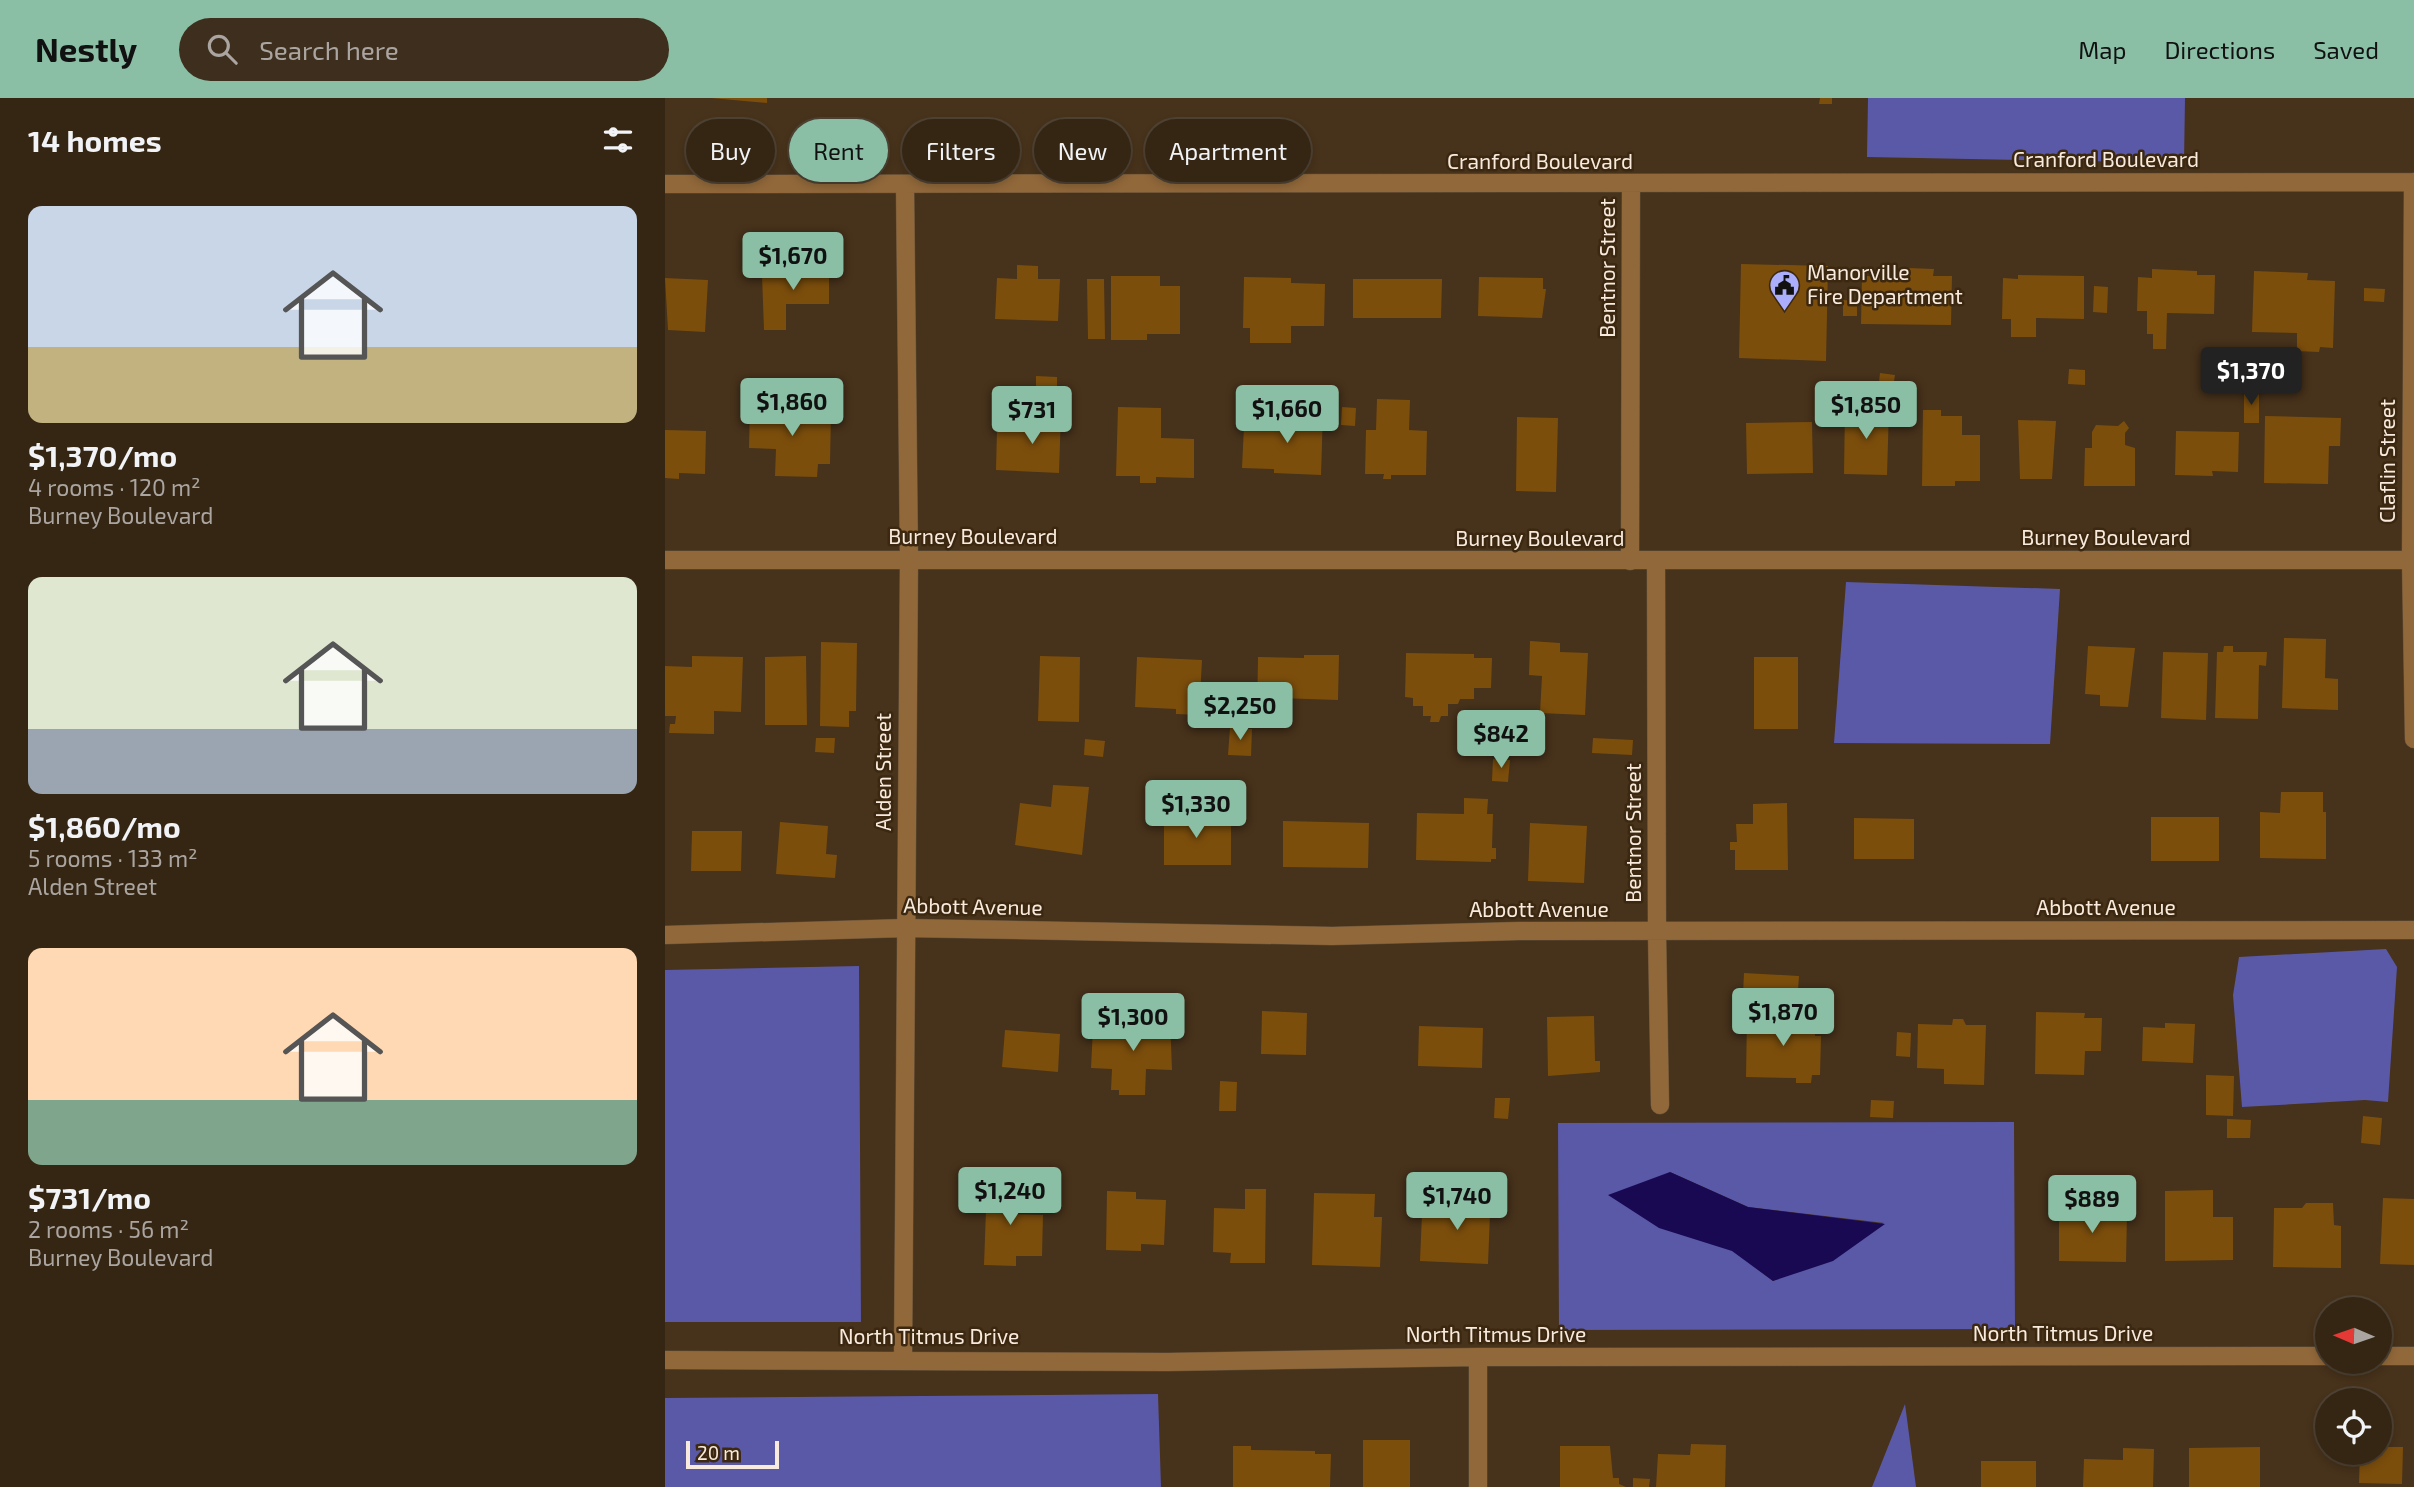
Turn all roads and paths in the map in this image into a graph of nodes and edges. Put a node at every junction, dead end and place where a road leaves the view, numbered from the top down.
1 (2413, 182) edge
2 (665, 184) edge
3 (905, 185) junction
4 (1631, 185) junction
5 (909, 559) junction
6 (2412, 559) edge
7 (665, 560) edge
8 (1630, 561) junction
9 (1656, 562) junction
10 (2414, 739) edge
11 (905, 928) junction
12 (2414, 930) edge
13 (1657, 933) junction
14 (665, 935) edge
15 (1660, 1105) dead end
16 (2315, 1356) edge
17 (2392, 1356) edge
18 (2414, 1356) edge
19 (1478, 1357) junction
20 (903, 1359) junction
21 (665, 1360) edge
22 (1478, 1487) edge

1 - 4 street, Cranford Boulevard
1 - 6 street, Claflin Street
2 - 3 street, Cranford Boulevard
3 - 4 street, Cranford Boulevard
3 - 5 street, Alden Street
4 - 8 street, Bentnor Street
5 - 7 street, Burney Boulevard
5 - 8 street, Burney Boulevard
5 - 11 street, Alden Street
6 - 9 street, Burney Boulevard
6 - 10 street, Claflin Street
8 - 9 street, Burney Boulevard
9 - 13 street, Bentnor Street
11 - 13 street, Abbott Avenue
11 - 14 street, Abbott Avenue
11 - 20 street, Alden Street
12 - 13 street, Abbott Avenue
13 - 15 street, Bentnor Street
16 - 19 street, North Titmus Drive
17 - 18 street
19 - 20 street, North Titmus Drive
19 - 22 street
20 - 21 street, North Titmus Drive

